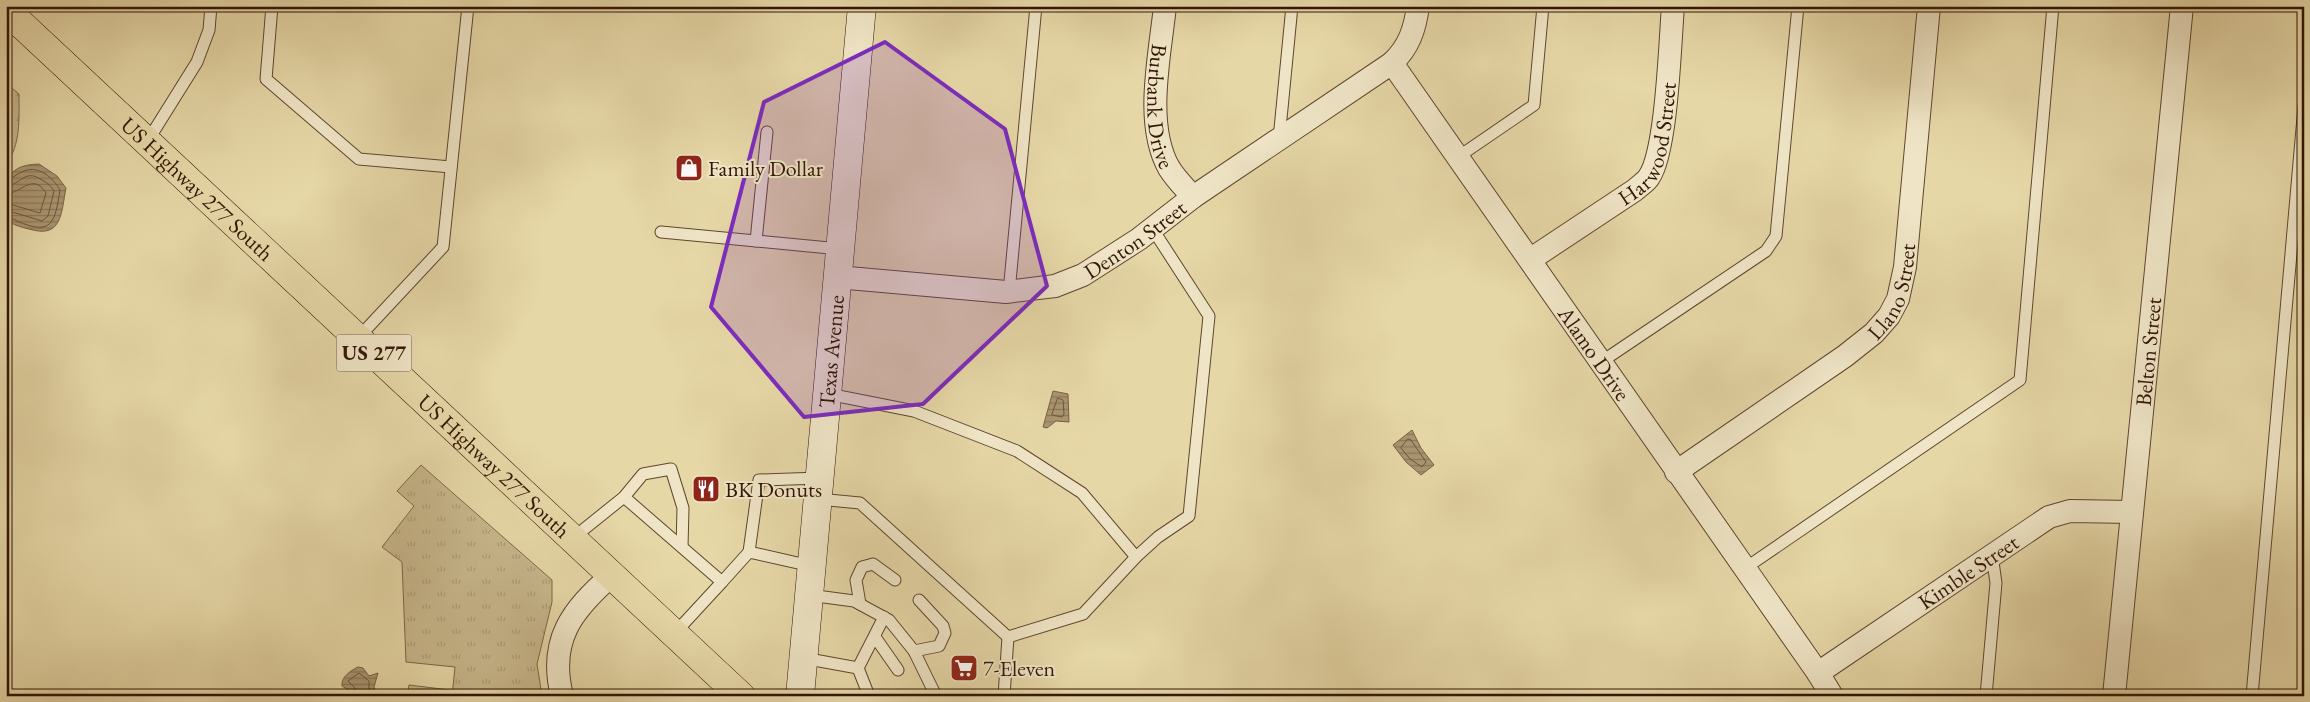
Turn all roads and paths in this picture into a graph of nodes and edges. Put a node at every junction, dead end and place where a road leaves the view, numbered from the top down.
1 (211, 6) edge
2 (272, 6) edge
3 (468, 6) edge
4 (862, 6) edge
5 (1036, 6) edge
6 (1165, 6) edge
7 (1292, 6) edge
8 (1418, 6) edge
9 (1543, 6) edge
10 (1673, 6) edge
11 (1798, 6) edge
12 (1929, 6) edge
13 (2053, 6) edge
14 (2182, 6) edge
15 (6, 10) edge
16 (1392, 63) junction
17 (2304, 106) edge
18 (767, 132) dead end
19 (1279, 139) junction
20 (147, 142) junction
21 (1458, 157) junction
22 (451, 167) junction
23 (1193, 197) junction
24 (1152, 228) junction
25 (661, 232) dead end
26 (756, 241) junction
27 (840, 249) junction
28 (1531, 259) junction
29 (837, 278) junction
30 (1009, 292) junction
31 (358, 338) junction
32 (1601, 362) junction
33 (828, 394) junction
34 (1676, 472) junction
35 (819, 488) junction
36 (624, 496) junction
37 (2132, 512) junction
38 (573, 538) junction
39 (682, 547) junction
40 (749, 552) junction
41 (1992, 555) junction
42 (1136, 557) junction
43 (811, 566) junction
44 (1744, 569) junction
45 (612, 575) junction
46 (895, 580) dead end
47 (722, 582) junction
48 (809, 595) junction
49 (919, 600) dead end
50 (860, 604) junction
51 (884, 617) junction
52 (674, 634) junction
53 (874, 637) junction
54 (1008, 637) junction
55 (914, 651) junction
56 (803, 658) junction
57 (858, 668) junction
58 (898, 670) dead end
59 (1818, 673) junction
60 (562, 696) edge
61 (741, 696) edge
62 (800, 696) edge
63 (869, 696) edge
64 (936, 696) edge
65 (1004, 696) edge
66 (1832, 696) edge
67 (1986, 696) edge
68 (2114, 696) edge
69 (2252, 696) edge

1 - 20 lane
2 - 22 lane
3 - 22 lane
4 - 27 street, Texas Avenue
5 - 30 lane
6 - 23 street, Burbank Drive
7 - 19 lane
8 - 16 street
9 - 21 lane
10 - 28 street, Harwood Street
11 - 32 lane
12 - 34 street, Llano Street
13 - 44 lane
14 - 37 street, Belton Street
15 - 20 highway, US Highway 277 South / US 277
16 - 19 street, Denton Street
16 - 21 street, Alamo Drive
17 - 69 lane
18 - 26 lane
19 - 23 street, Denton Street
20 - 31 highway, US Highway 277 South / US 277
21 - 28 street, Alamo Drive
22 - 31 lane
23 - 24 street, Denton Street
24 - 30 street, Denton Street
24 - 42 lane
25 - 26 lane
26 - 27 lane
27 - 29 street, Texas Avenue
28 - 32 street, Alamo Drive
29 - 30 street, Denton Street
29 - 33 street, Texas Avenue
31 - 38 highway, US Highway 277 South / US 277
32 - 34 street, Alamo Drive
33 - 35 street, Texas Avenue
33 - 42 lane
34 - 44 street, Alamo Drive
35 - 40 lane
35 - 43 street, Texas Avenue
35 - 54 lane
36 - 38 lane
36 - 39 lane
36 - 39 lane
37 - 41 street, Kimble Street
37 - 68 street, Belton Street
38 - 45 highway, US Highway 277 South / US 277
39 - 47 lane
40 - 43 lane
40 - 47 lane
41 - 59 street, Kimble Street
41 - 67 lane
42 - 54 lane
43 - 48 street, Texas Avenue
44 - 59 street, Alamo Drive
45 - 52 highway, US Highway 277 South / US 277
45 - 60 street
46 - 50 lane
47 - 52 lane
48 - 50 lane
48 - 56 street, Texas Avenue
49 - 55 lane
50 - 51 lane
51 - 53 lane
51 - 55 lane
52 - 61 highway, US Highway 277 South / US 277
53 - 57 lane
53 - 58 lane
54 - 65 lane
55 - 64 lane
56 - 57 lane
56 - 62 street, Texas Avenue
57 - 63 lane
59 - 66 street, Alamo Drive

